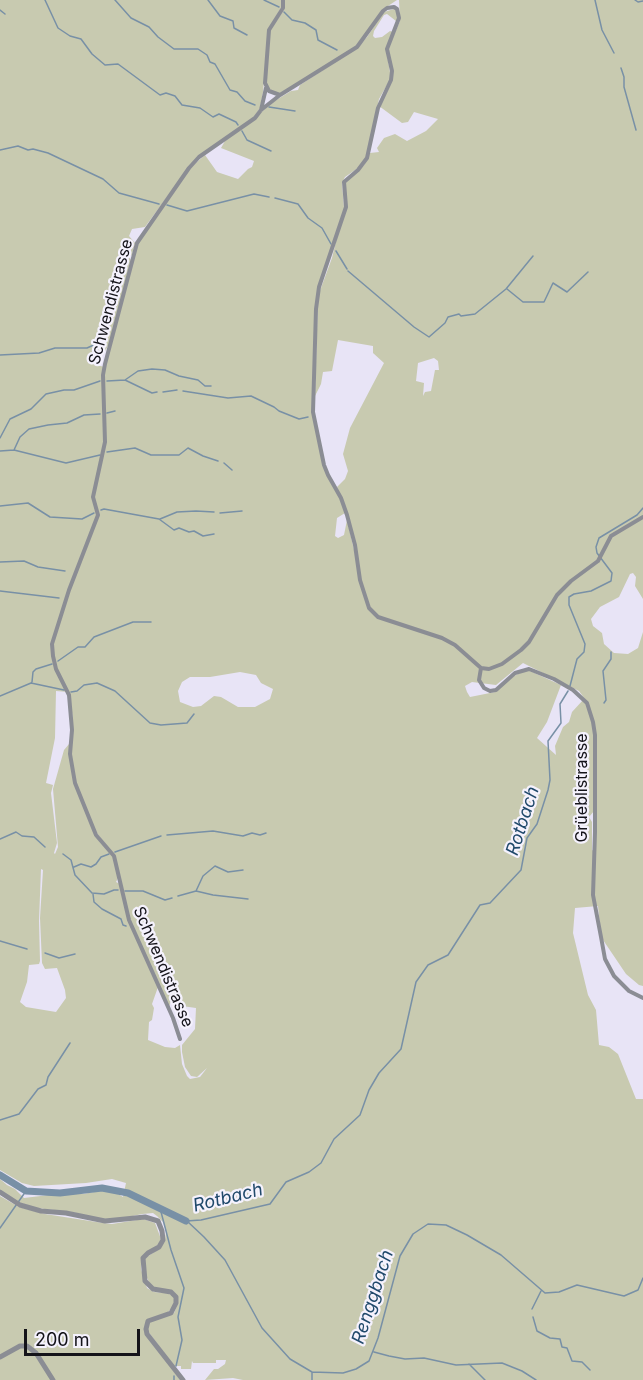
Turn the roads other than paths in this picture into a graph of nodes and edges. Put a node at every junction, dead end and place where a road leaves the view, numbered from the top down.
1 (283, 0) edge
2 (398, 0) edge
3 (394, 7) junction
4 (266, 88) junction
5 (280, 95) junction
6 (261, 110) junction
7 (643, 516) edge
8 (481, 668) junction
9 (643, 998) edge
10 (180, 1039) dead end
11 (0, 1192) edge
12 (0, 1357) edge
13 (53, 1380) edge
14 (183, 1380) edge

1 - 4 street
2 - 3 street
3 - 5 street, Schwendistrasse
3 - 8 street
4 - 5 street
4 - 6 street
5 - 6 street, Schwendistrasse
6 - 10 street, Schwendistrasse
7 - 8 street
8 - 9 street, Grüeblistrasse
11 - 14 street
12 - 13 street

